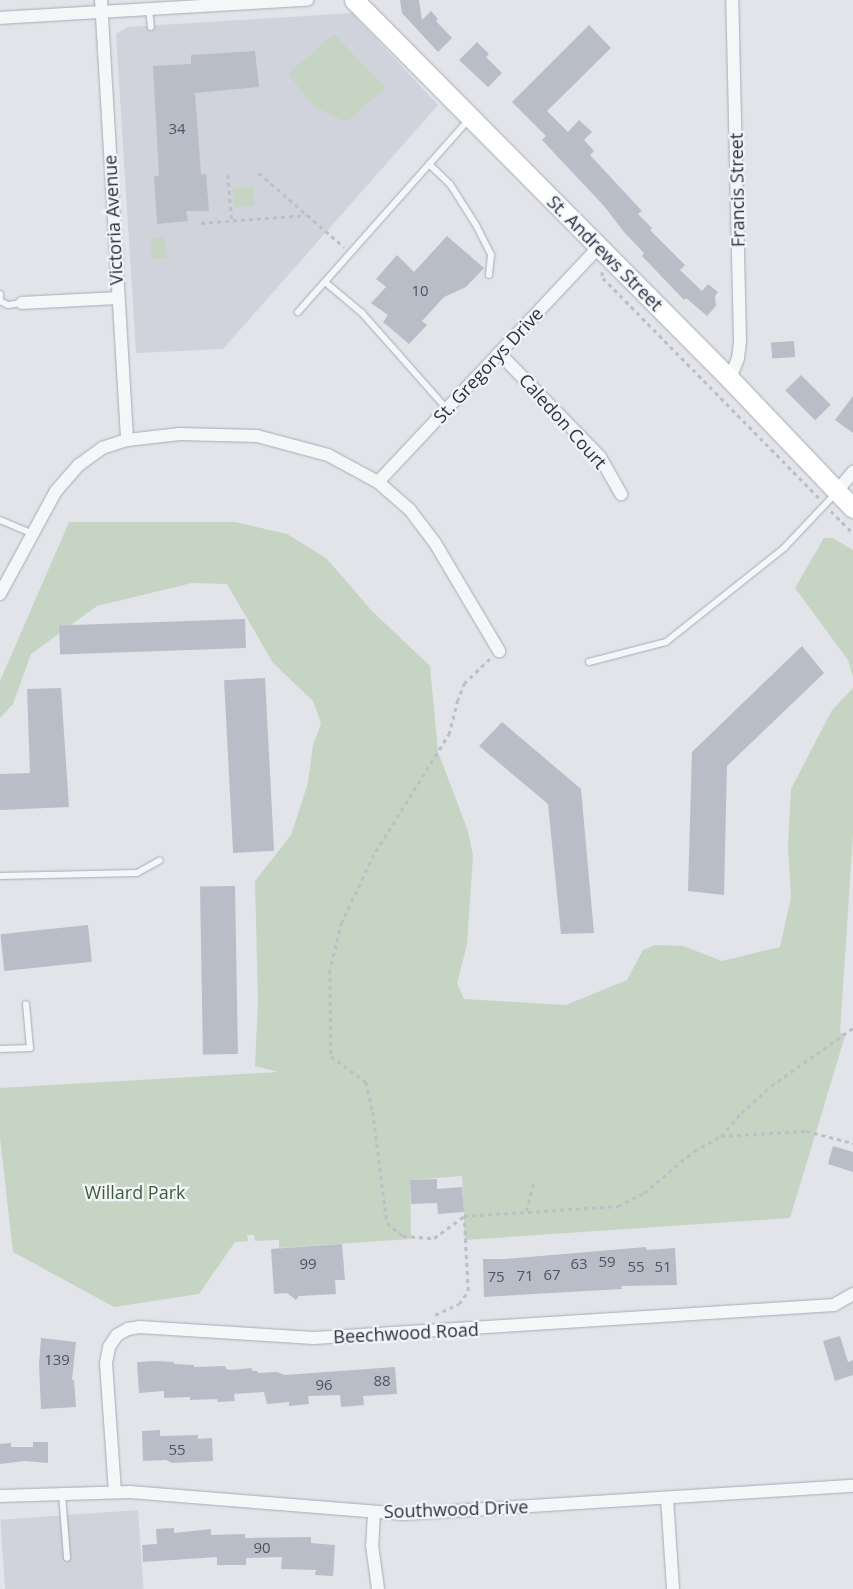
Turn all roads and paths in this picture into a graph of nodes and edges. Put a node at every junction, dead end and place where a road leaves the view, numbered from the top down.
1 (307, 0) edge
2 (354, 0) edge
3 (732, 0) edge
4 (101, 6) edge
5 (149, 10) junction
6 (0, 18) edge
7 (151, 27) dead end
8 (471, 117) junction
9 (429, 164) junction
10 (259, 173) dead end
11 (228, 174) dead end
12 (307, 215) junction
13 (232, 221) junction
14 (201, 223) dead end
15 (599, 247) junction
16 (350, 253) junction
17 (602, 271) dead end
18 (489, 275) dead end
19 (325, 282) junction
20 (0, 294) edge
21 (117, 298) junction
22 (22, 303) joint
23 (298, 312) dead end
24 (499, 353) junction
25 (730, 379) junction
26 (446, 409) junction
27 (127, 440) junction
28 (853, 472) edge
29 (378, 482) junction
30 (621, 494) dead end
31 (831, 498) junction
32 (853, 508) edge
33 (0, 520) edge
34 (33, 534) junction
35 (853, 534) edge
36 (0, 594) edge
37 (499, 651) joint
38 (589, 662) dead end
39 (160, 860) dead end
40 (0, 876) edge
41 (26, 1004) dead end
42 (853, 1028) edge
43 (0, 1049) edge
44 (721, 1136) junction
45 (853, 1143) edge
46 (534, 1184) dead end
47 (526, 1211) junction
48 (464, 1216) junction
49 (853, 1294) edge
50 (435, 1316) dead end
51 (853, 1486) edge
52 (115, 1492) junction
53 (62, 1493) junction
54 (0, 1496) edge
55 (667, 1498) junction
56 (374, 1512) junction
57 (66, 1558) dead end
58 (378, 1589) edge
59 (673, 1589) edge

1 - 5 street
2 - 8 main road, St. Andrews Street
3 - 25 street, Francis Street
4 - 5 street
4 - 6 street
4 - 21 street, Victoria Avenue
5 - 7 lane
8 - 9 lane
8 - 15 main road, St. Andrews Street
9 - 16 lane
9 - 18 lane
10 - 12 path
11 - 13 path
12 - 13 path
12 - 16 path
13 - 14 path
15 - 24 street, St. Gregorys Drive
15 - 25 main road, St. Andrews Street
16 - 19 lane
17 - 31 path
19 - 23 lane
19 - 26 lane
20 - 22 lane
21 - 22 street
21 - 27 street, Victoria Avenue
24 - 26 street, St. Gregorys Drive
24 - 30 street, Caledon Court
25 - 31 main road, St. Andrews Street
26 - 29 street, St. Gregorys Drive
27 - 29 street
27 - 34 street
28 - 31 street
29 - 37 street
31 - 32 main road, St. Andrews Street
31 - 35 path
31 - 38 lane
33 - 34 lane
34 - 36 street
37 - 48 path
39 - 40 lane
41 - 43 lane
42 - 44 path
44 - 45 path
44 - 47 path
46 - 47 path
47 - 48 path
48 - 50 path
49 - 52 street, Beechwood Road
51 - 55 street, Southwood Drive
52 - 53 street, Southwood Drive
52 - 56 street, Southwood Drive
53 - 54 street, Southwood Drive
53 - 57 lane
55 - 56 street, Southwood Drive
55 - 59 street
56 - 58 street

